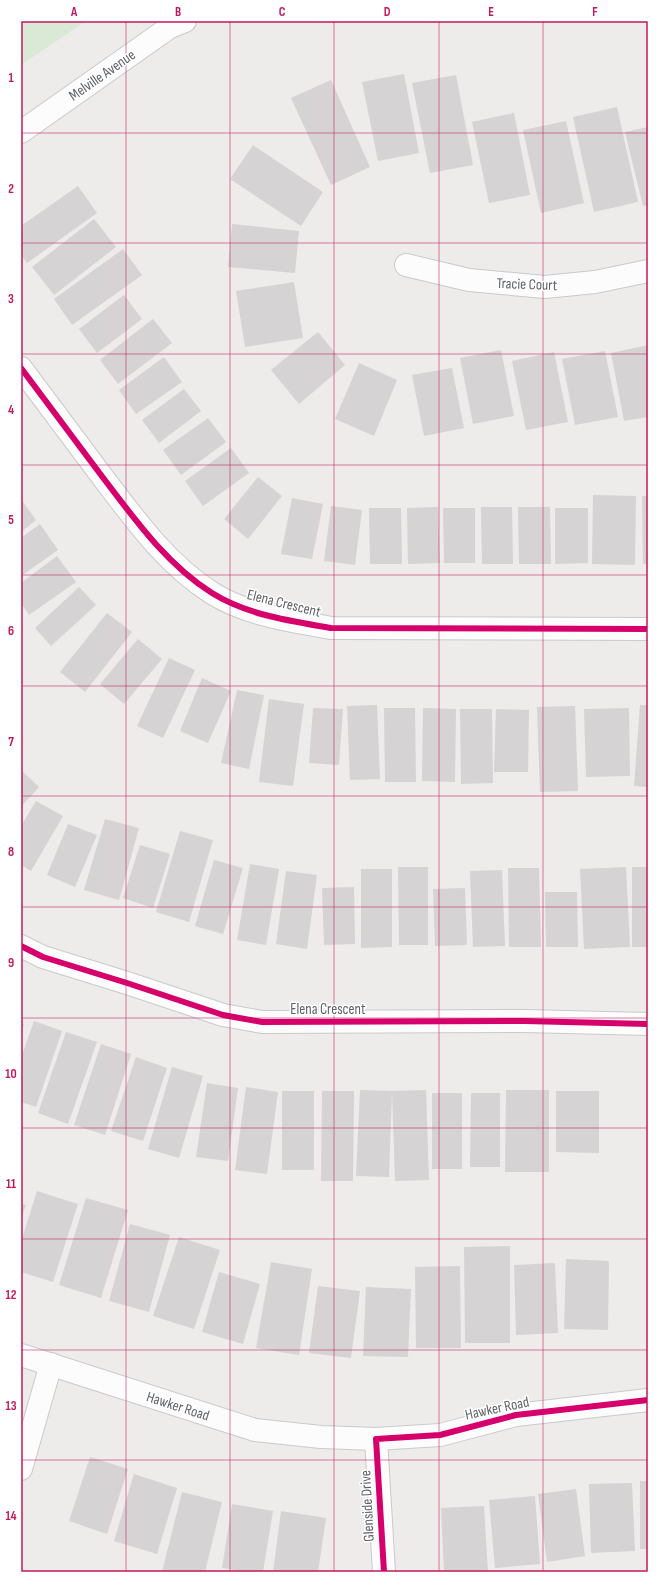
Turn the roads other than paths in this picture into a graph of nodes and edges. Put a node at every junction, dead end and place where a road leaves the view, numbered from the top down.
1 (185, 21) edge
2 (21, 132) edge
3 (406, 266) dead end
4 (648, 271) edge
5 (21, 368) edge
6 (648, 629) edge
7 (21, 946) edge
8 (648, 1024) edge
9 (21, 1355) edge
10 (51, 1364) junction
11 (648, 1400) edge
12 (376, 1439) junction
13 (21, 1469) edge
14 (384, 1572) edge

1 - 2 street, Melville Avenue
3 - 4 street, Tracie Court
5 - 6 street, Elena Crescent
7 - 8 street, Elena Crescent
9 - 10 street, Hawker Road
10 - 12 street, Hawker Road
10 - 13 street
11 - 12 street, Hawker Road
12 - 14 street, Glenside Drive

